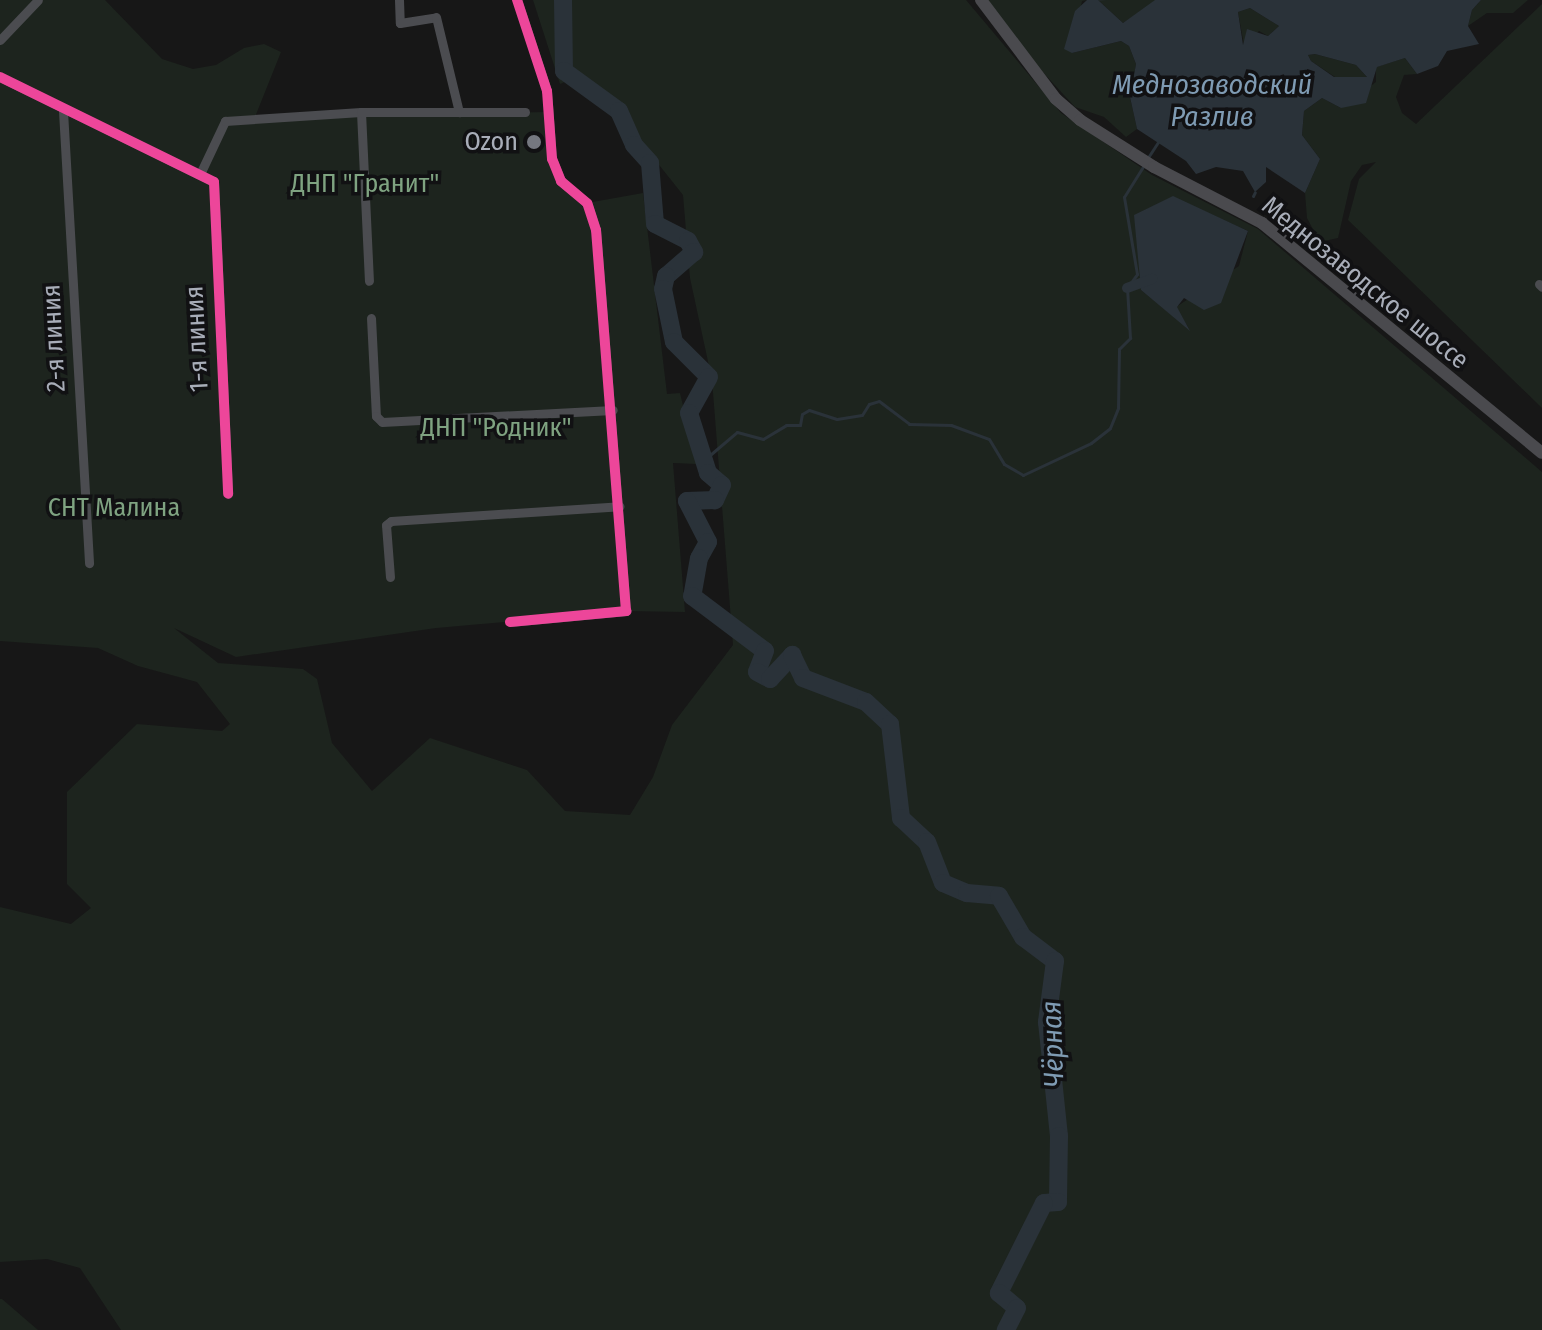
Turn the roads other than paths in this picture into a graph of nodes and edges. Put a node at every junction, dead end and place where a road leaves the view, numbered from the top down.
1 (38, 0) edge
2 (399, 0) edge
3 (517, 0) edge
4 (981, 0) edge
5 (0, 40) edge
6 (0, 77) edge
7 (63, 111) junction
8 (361, 112) junction
9 (459, 112) junction
10 (547, 112) junction
11 (200, 174) junction
12 (369, 281) dead end
13 (371, 318) dead end
14 (613, 410) junction
15 (1542, 453) edge
16 (228, 494) dead end
17 (620, 506) junction
18 (89, 563) dead end
19 (390, 577) dead end
20 (510, 622) dead end

1 - 5 street
2 - 9 street
3 - 10 street
4 - 15 main road, Меднозаводское шоссе
6 - 7 street
7 - 11 street
7 - 18 street, 2-я линия
8 - 9 street
8 - 11 street
8 - 12 street
9 - 10 street
10 - 14 street
11 - 16 street, 1-я линия
13 - 14 street
14 - 17 street
17 - 19 street
17 - 20 street

